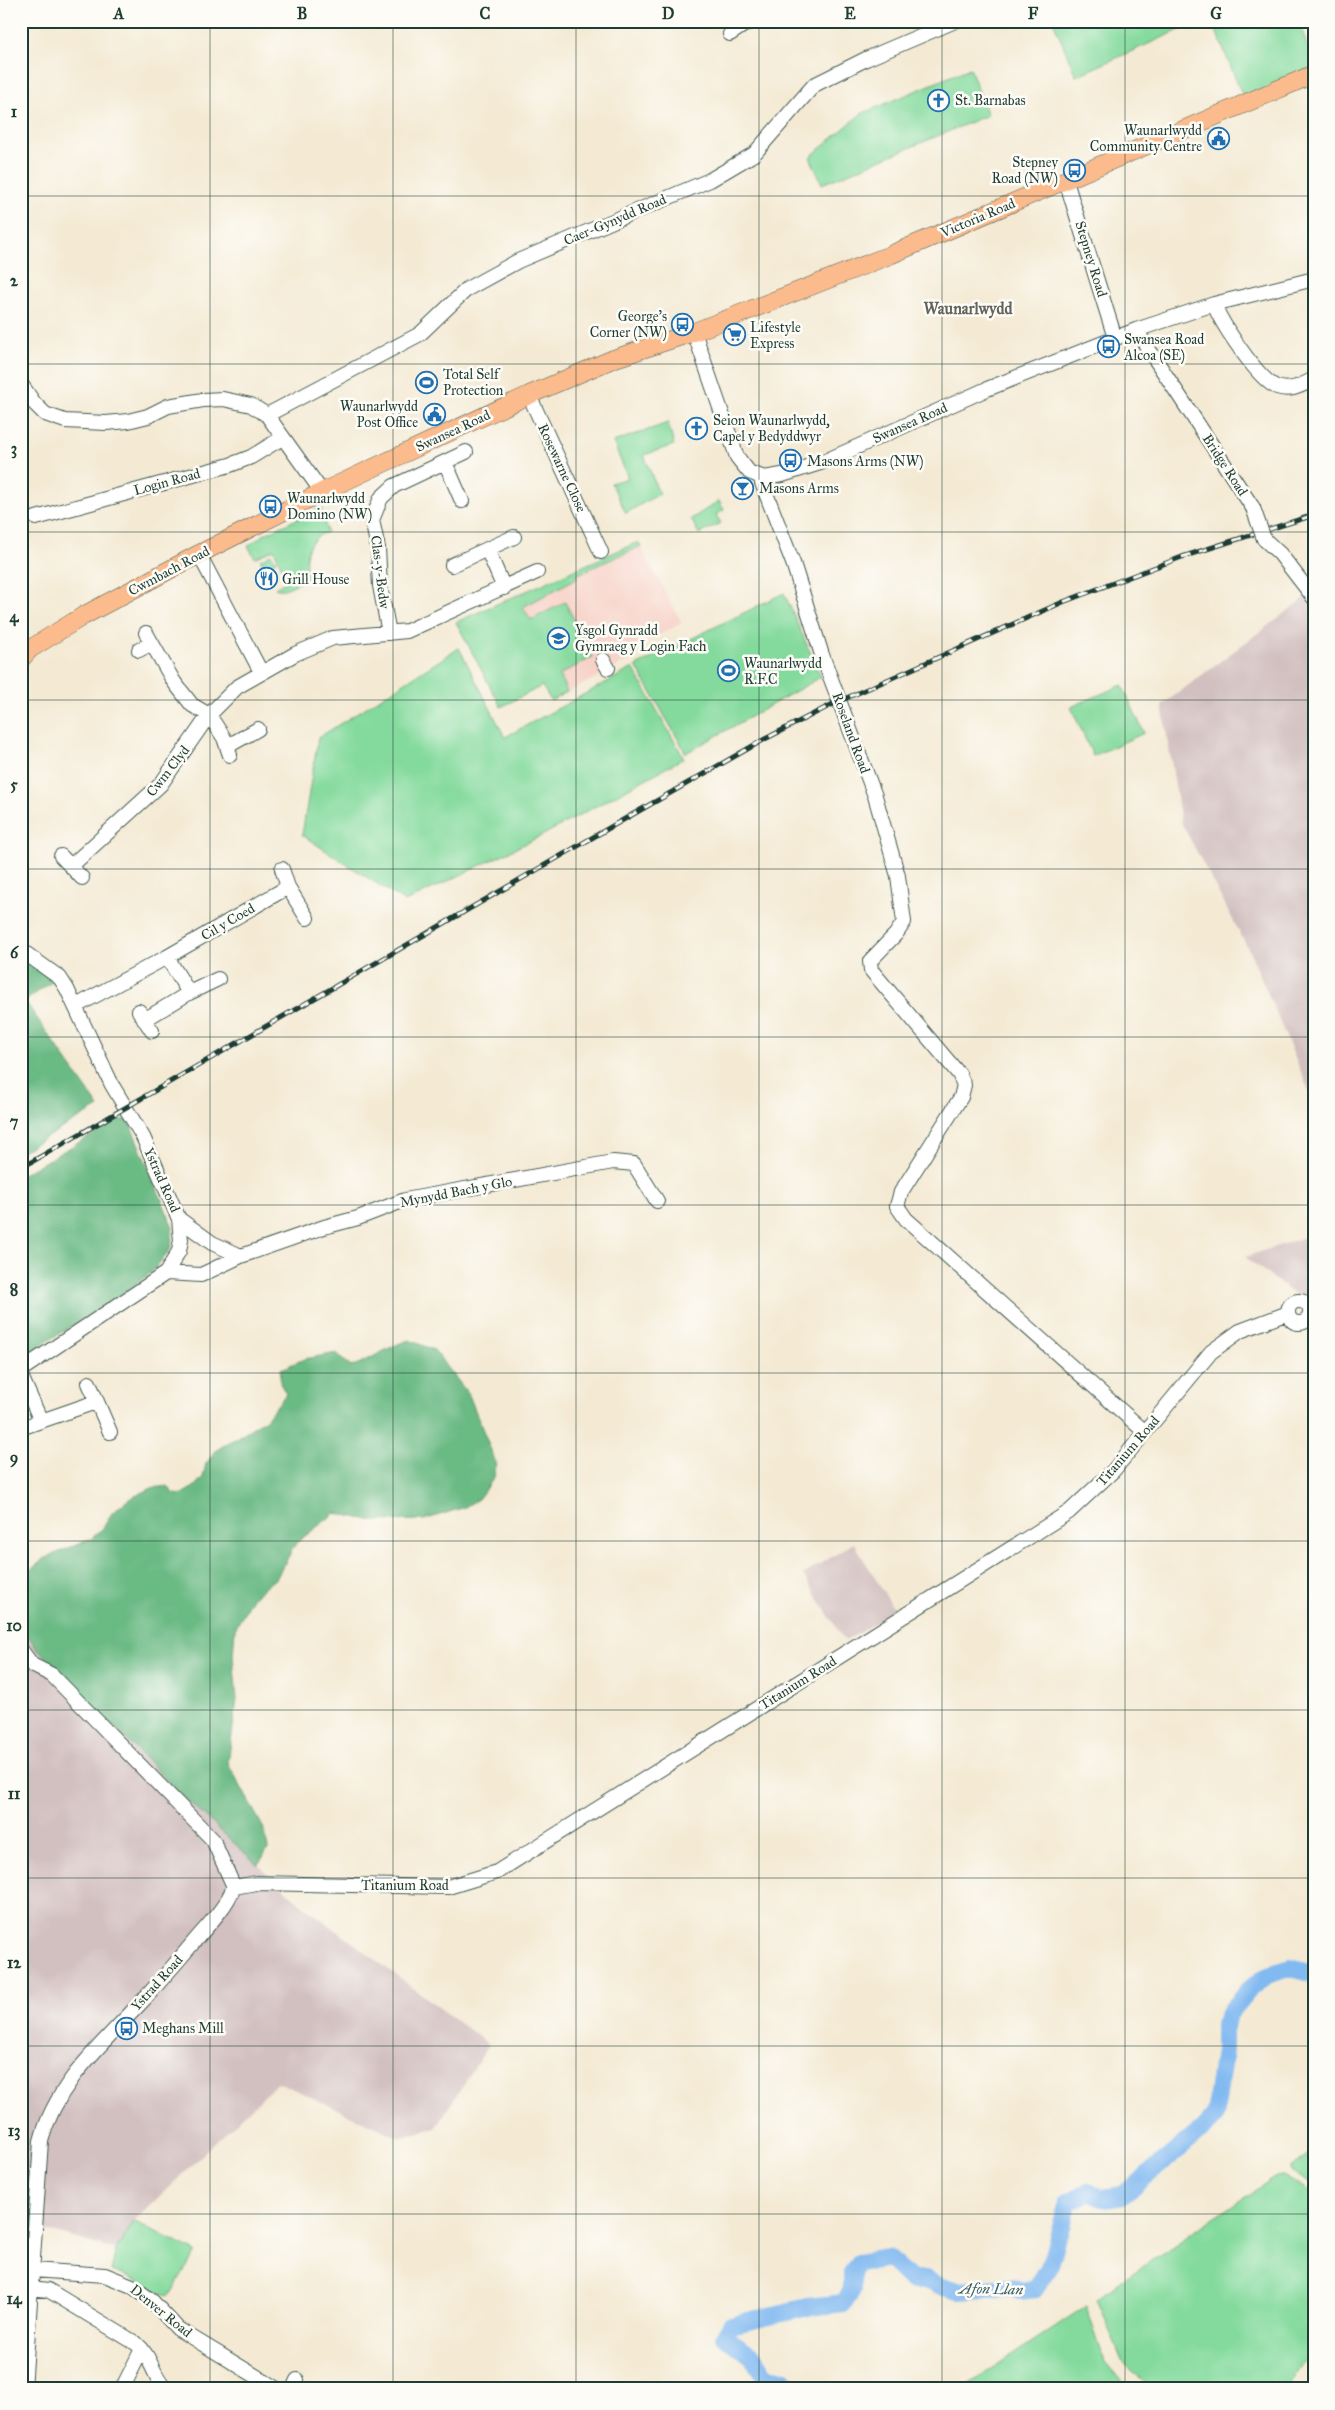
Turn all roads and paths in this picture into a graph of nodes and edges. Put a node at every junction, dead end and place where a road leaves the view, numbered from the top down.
1 (955, 21) edge
2 (748, 22) edge
3 (730, 34) dead end
4 (1314, 74) edge
5 (1066, 181) junction
6 (1314, 279) edge
7 (1214, 304) junction
8 (1136, 330) junction
9 (694, 332) junction
10 (1115, 338) junction
11 (1314, 379) edge
12 (21, 384) edge
13 (528, 395) junction
14 (267, 415) junction
15 (282, 438) junction
16 (466, 452) dead end
17 (445, 462) junction
18 (764, 478) junction
19 (322, 492) junction
20 (462, 501) dead end
21 (44, 519) dead end
22 (514, 538) dead end
23 (600, 544) dead end
24 (487, 549) junction
25 (199, 554) junction
26 (452, 565) dead end
27 (537, 572) dead end
28 (504, 588) junction
29 (1314, 598) edge
30 (388, 633) junction
31 (139, 650) dead end
32 (21, 658) edge
33 (261, 672) junction
34 (209, 715) junction
35 (258, 729) dead end
36 (282, 869) dead end
37 (82, 878) dead end
38 (288, 886) junction
39 (307, 918) dead end
40 (21, 950) edge
41 (167, 957) junction
42 (218, 979) dead end
43 (188, 993) junction
44 (76, 1006) junction
45 (145, 1020) dead end
46 (657, 1201) dead end
47 (179, 1219) junction
48 (241, 1256) junction
49 (166, 1273) junction
50 (1288, 1313) dead end
51 (21, 1370) edge
52 (21, 1376) edge
53 (89, 1383) dead end
54 (96, 1402) junction
55 (41, 1421) junction
56 (21, 1428) edge
57 (110, 1432) dead end
58 (1145, 1432) junction
59 (21, 1650) edge
60 (27, 1666) edge
61 (234, 1887) junction
62 (32, 2270) junction
63 (30, 2288) junction
64 (142, 2349) junction
65 (24, 2357) edge
66 (24, 2389) edge
67 (122, 2389) edge
68 (168, 2389) edge
69 (278, 2389) edge

1 - 14 street, Caer-Gynydd Road
2 - 3 street
4 - 5 main road, Victoria Road
5 - 9 main road, Victoria Road
5 - 10 street, Stepney Road
6 - 7 street, Swansea Road
7 - 8 street, Swansea Road
7 - 11 street
8 - 10 street, Swansea Road
8 - 29 street, Bridge Road, bridge
9 - 13 main road, Swansea Road
9 - 18 street
10 - 18 street, Swansea Road
12 - 14 street
13 - 19 main road, Swansea Road
13 - 23 street, Rosewarne Close
14 - 15 street
15 - 19 street
15 - 21 street, Login Road
16 - 17 street, Clas-y-Bedw
17 - 20 street
17 - 30 street, Clas-y-Bedw
18 - 58 street, Roseland Road
19 - 25 main road, Cwmbach Road
22 - 24 street
24 - 26 street
24 - 28 street
25 - 32 main road, Cwmbach Road
25 - 33 street
27 - 28 street, Cwm Clyd
28 - 30 street, Cwm Clyd
30 - 33 street, Cwm Clyd
31 - 34 street
33 - 34 street, Cwm Clyd
34 - 35 street
34 - 37 street, Cwm Clyd
36 - 38 street
38 - 39 street
38 - 41 street, Cil y Coed
40 - 44 street, Ystrad Road
41 - 43 street
41 - 44 street, Cil y Coed
42 - 43 street
43 - 45 street
44 - 47 street, Ystrad Road
46 - 48 street, Mynydd Bach y Glo
47 - 48 street
47 - 49 street, Ystrad Road
48 - 49 street, Mynydd Bach y Glo
49 - 51 street, Ystrad Road
50 - 58 street, Titanium Road
52 - 55 street
53 - 54 street
54 - 55 street
54 - 57 street
55 - 56 street
58 - 61 street, Titanium Road
59 - 60 street
60 - 61 street
61 - 62 street, Ystrad Road
62 - 63 street, Ystrad Road
62 - 69 street, Denver Road
63 - 64 street
63 - 65 street, Ystrad Road
64 - 67 street
64 - 68 street
65 - 66 street, Ystrad Road

